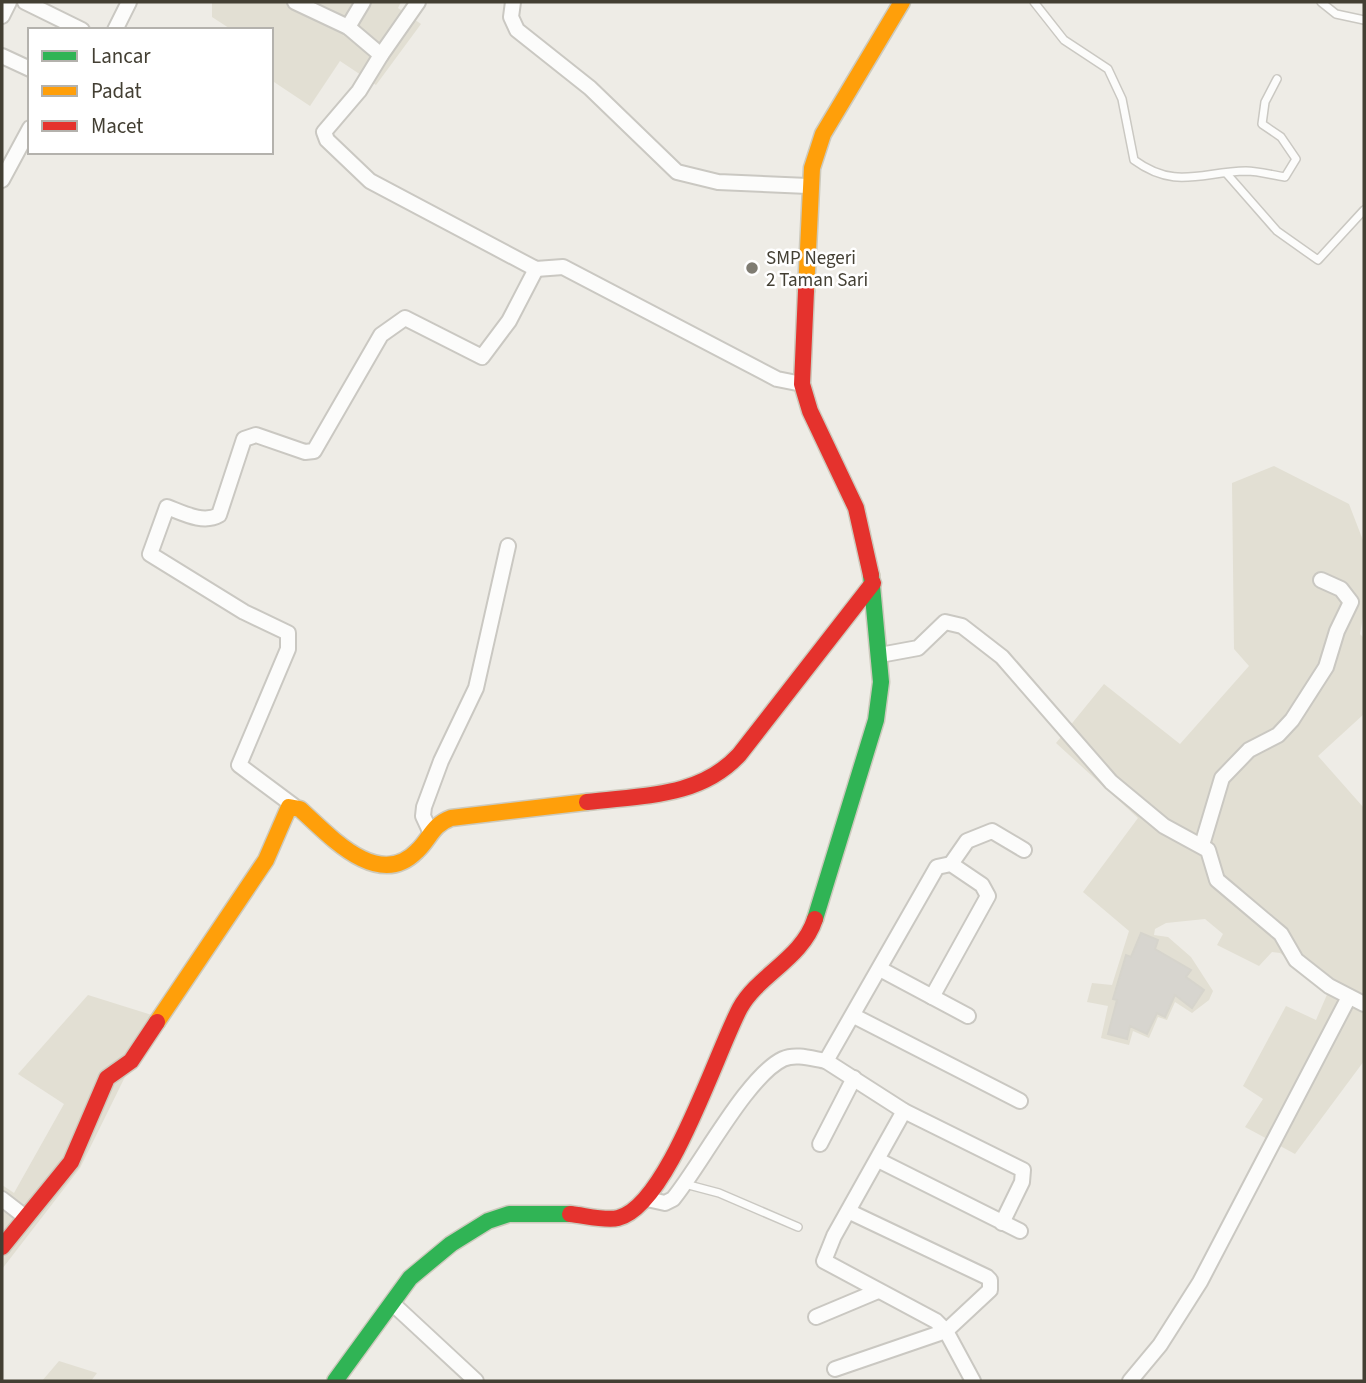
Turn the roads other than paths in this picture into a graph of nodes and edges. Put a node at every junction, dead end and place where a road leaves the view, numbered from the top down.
1 (9, 2) edge
2 (25, 2) edge
3 (129, 2) edge
4 (295, 2) edge
5 (363, 2) edge
6 (418, 2) edge
7 (513, 2) edge
8 (902, 2) edge
9 (1034, 2) edge
10 (1321, 2) edge
11 (2, 16) edge
12 (1364, 20) edge
13 (348, 27) junction
14 (78, 28) edge
15 (116, 28) edge
16 (381, 55) junction
17 (3, 58) edge
18 (28, 68) edge
19 (1277, 79) dead end
20 (28, 132) edge
21 (1227, 174) junction
22 (2, 180) edge
23 (808, 186) junction
24 (1364, 210) edge
25 (536, 269) junction
26 (802, 384) junction
27 (508, 547) dead end
28 (1321, 580) dead end
29 (873, 583) junction
30 (880, 655) junction
31 (294, 806) junction
32 (429, 829) junction
33 (1202, 845) junction
34 (1024, 850) dead end
35 (951, 864) junction
36 (880, 968) junction
37 (932, 997) junction
38 (1349, 997) junction
39 (1364, 1004) edge
40 (854, 1016) junction
41 (968, 1016) dead end
42 (826, 1061) junction
43 (854, 1078) junction
44 (1020, 1101) dead end
45 (904, 1111) junction
46 (820, 1144) dead end
47 (878, 1160) junction
48 (685, 1185) junction
49 (2, 1199) edge
50 (647, 1199) junction
51 (848, 1211) junction
52 (24, 1216) junction
53 (1002, 1223) junction
54 (798, 1227) dead end
55 (1020, 1231) dead end
56 (2, 1247) edge
57 (878, 1291) junction
58 (393, 1304) junction
59 (816, 1317) dead end
60 (946, 1331) junction
61 (835, 1369) dead end
62 (970, 1380) edge
63 (335, 1381) edge
64 (477, 1381) edge
65 (1130, 1381) edge

1 - 11 street
2 - 14 street
3 - 15 street
4 - 13 street
5 - 13 street
6 - 16 street
7 - 23 street
8 - 23 street
9 - 21 lane
10 - 12 lane
13 - 16 street
16 - 25 street
17 - 18 street
19 - 21 lane
20 - 22 street
21 - 24 lane
23 - 26 street
25 - 26 street
25 - 31 street
26 - 29 street
27 - 32 street
28 - 33 street
29 - 30 street
29 - 32 street
30 - 33 street
30 - 50 street
31 - 32 street
31 - 52 street
33 - 38 street
34 - 35 street
35 - 36 street
35 - 37 street
36 - 37 street
36 - 40 street
37 - 41 street
38 - 39 street
38 - 65 street
40 - 42 street
40 - 44 street
42 - 43 street
42 - 48 street
43 - 45 street
43 - 46 street
45 - 47 street
45 - 53 street
47 - 51 street
47 - 53 street
48 - 50 street
48 - 54 lane
49 - 52 street
50 - 58 street
51 - 57 street
51 - 60 street
52 - 56 street
53 - 55 street
57 - 59 street
57 - 60 street
58 - 63 street
58 - 64 street
60 - 61 street
60 - 62 street

